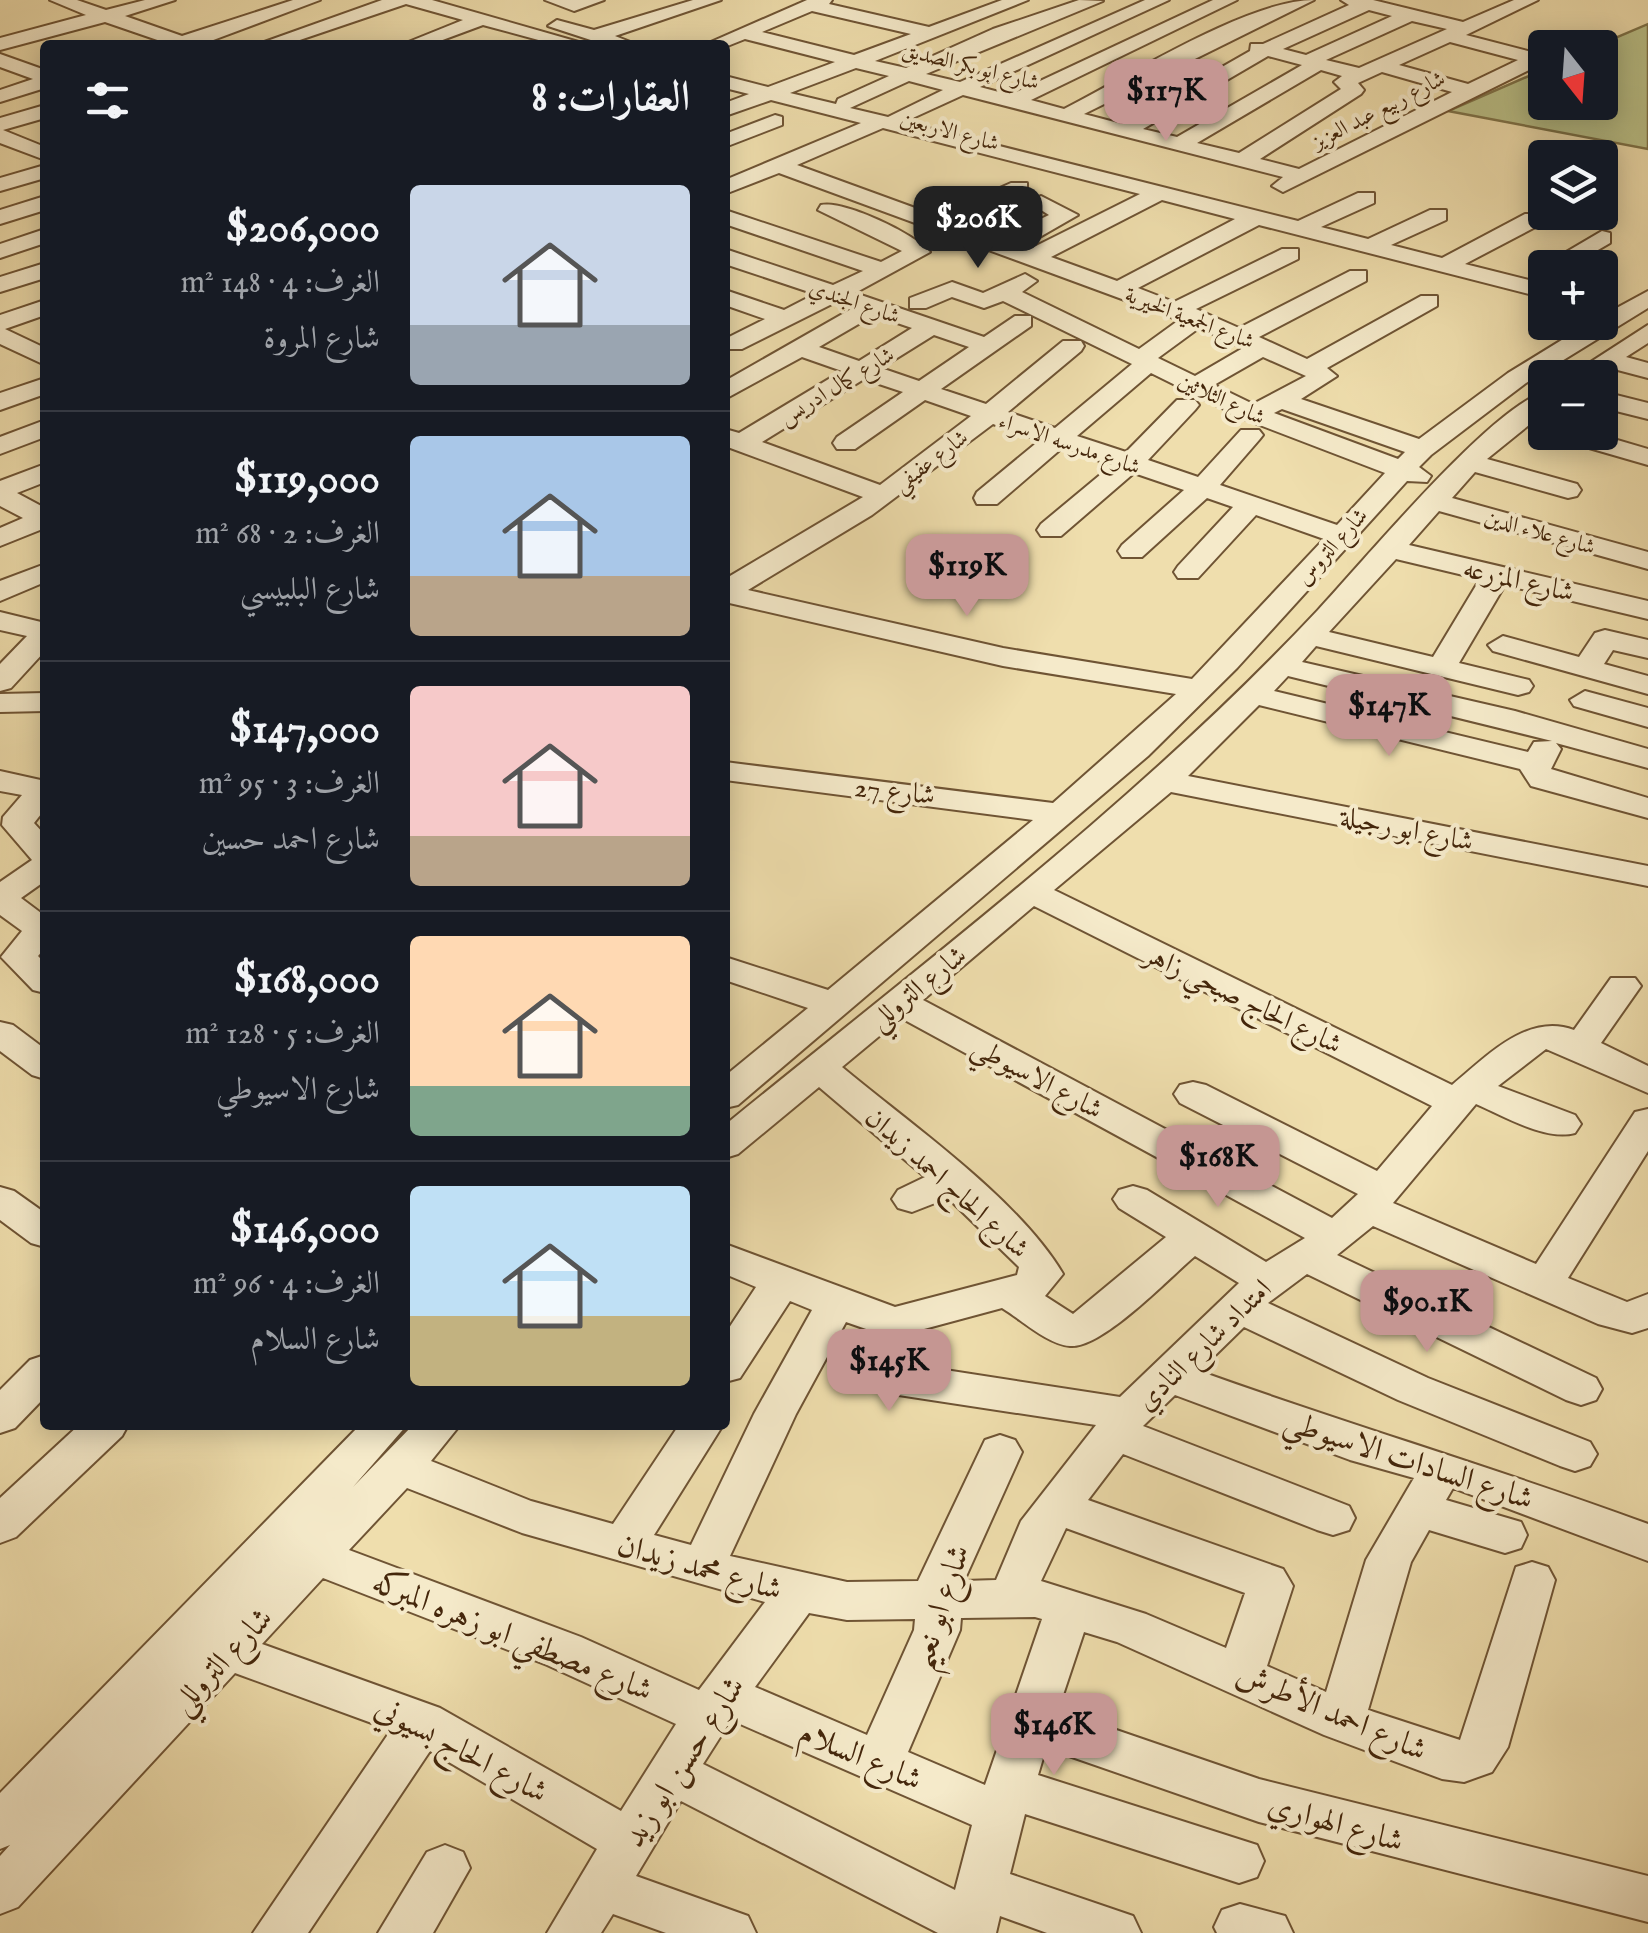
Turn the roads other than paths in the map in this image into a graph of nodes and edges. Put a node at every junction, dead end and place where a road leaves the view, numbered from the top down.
1 (166, 0) edge
2 (249, 0) edge
3 (400, 0) edge
4 (410, 0) edge
5 (464, 0) edge
6 (554, 0) edge
7 (594, 0) edge
8 (1019, 0) edge
9 (1092, 0) edge
10 (1160, 0) edge
11 (1228, 0) edge
12 (1305, 0) edge
13 (1434, 0) edge
14 (1529, 0) edge
15 (70, 1) edge
16 (704, 2) edge
17 (814, 2) edge
18 (1359, 2) edge
19 (933, 9) dead end
20 (446, 10) junction
21 (34, 12) dead end
22 (1131, 12) junction
23 (1407, 14) junction
24 (315, 15) edge
25 (107, 17) junction
26 (962, 19) junction
27 (480, 20) junction
28 (410, 21) dead end
29 (761, 22) junction
30 (1172, 24) junction
31 (146, 30) junction
32 (1452, 31) junction
33 (926, 32) junction
34 (1000, 33) junction
35 (438, 35) junction
36 (1219, 37) junction
37 (104, 39) dead end
38 (172, 40) edge
39 (194, 40) edge
40 (274, 40) edge
41 (424, 40) edge
42 (458, 40) edge
43 (587, 40) edge
44 (724, 40) edge
45 (0, 44) edge
46 (800, 47) junction
47 (1051, 47) junction
48 (886, 48) junction
49 (1265, 50) junction
50 (1410, 50) junction
51 (40, 58) edge
52 (936, 60) junction
53 (856, 61) junction
54 (1313, 62) junction
55 (5, 66) edge
56 (741, 71) edge
57 (993, 72) junction
58 (908, 74) junction
59 (1363, 75) junction
60 (1504, 75) junction
61 (40, 78) edge
62 (40, 82) edge
63 (1050, 83) junction
64 (960, 88) junction
65 (774, 90) junction
66 (1471, 91) junction
67 (1375, 93) dead end
68 (0, 96) edge
69 (1019, 102) junction
70 (845, 103) junction
71 (730, 108) edge
72 (40, 113) edge
73 (889, 120) junction
74 (775, 121) dead end
75 (0, 125) edge
76 (979, 127) junction
77 (796, 130) dead end
78 (0, 136) edge
79 (1053, 137) junction
80 (730, 138) edge
81 (834, 143) junction
82 (1180, 144) junction
83 (39, 147) edge
84 (1207, 151) junction
85 (1110, 152) junction
86 (0, 154) edge
87 (1243, 160) junction
88 (780, 166) junction
89 (40, 173) edge
90 (1303, 176) junction
91 (1161, 180) junction
92 (0, 185) edge
93 (730, 186) edge
94 (1019, 188) dead end
95 (1366, 198) dead end
96 (1042, 203) dead end
97 (40, 204) edge
98 (829, 210) dead end
99 (1243, 212) junction
100 (1438, 215) dead end
101 (0, 217) edge
102 (730, 219) edge
103 (1528, 222) edge
104 (939, 223) junction
105 (1302, 228) junction
106 (40, 237) edge
107 (1602, 238) dead end
108 (5, 246) edge
109 (1002, 246) junction
110 (1371, 246) junction
111 (1581, 250) edge
112 (1290, 254) dead end
113 (1034, 257) junction
114 (730, 258) edge
115 (1058, 266) junction
116 (1446, 266) junction
117 (882, 270) junction
118 (40, 272) edge
119 (1358, 276) dead end
120 (1528, 280) edge
121 (1520, 284) junction
122 (0, 285) edge
123 (1528, 286) edge
124 (1130, 293) junction
125 (833, 294) junction
126 (994, 296) junction
127 (730, 300) edge
128 (1429, 301) dead end
129 (918, 304) dead end
130 (1624, 305) edge
131 (872, 307) junction
132 (40, 309) edge
133 (1186, 314) junction
134 (784, 318) junction
135 (1023, 321) junction
136 (0, 323) edge
137 (931, 327) junction
138 (1648, 332) edge
139 (0, 336) edge
140 (1080, 340) junction
141 (1253, 341) junction
142 (730, 342) edge
143 (730, 342) edge
144 (985, 346) junction
145 (40, 351) edge
146 (789, 354) junction
147 (1606, 360) edge
148 (0, 361) edge
149 (1618, 363) edge
150 (1140, 366) junction
151 (862, 369) junction
152 (1315, 370) junction
153 (1648, 371) edge
154 (730, 386) edge
155 (40, 387) edge
156 (923, 391) junction
157 (1190, 396) junction
158 (1281, 400) junction
159 (0, 402) edge
160 (1618, 403) edge
161 (1528, 412) edge
162 (1648, 412) edge
163 (990, 415) junction
164 (1516, 420) junction
165 (1528, 423) edge
166 (1252, 425) junction
167 (40, 430) edge
168 (1058, 439) junction
169 (4, 441) edge
170 (741, 443) edge
171 (846, 443) dead end
172 (1618, 448) edge
173 (1422, 449) junction
174 (1648, 457) edge
175 (1469, 462) junction
176 (1129, 464) junction
177 (40, 474) edge
178 (1390, 481) junction
179 (1204, 488) junction
180 (1568, 490) dead end
181 (1440, 492) junction
182 (0, 493) edge
183 (884, 495) junction
184 (987, 498) dead end
185 (1250, 505) junction
186 (40, 515) edge
187 (40, 520) edge
188 (1051, 530) dead end
189 (1342, 536) junction
190 (0, 538) edge
191 (1389, 548) junction
192 (1132, 551) dead end
193 (1645, 555) edge
194 (1188, 572) dead end
195 (40, 574) edge
196 (1498, 575) junction
197 (730, 588) edge
198 (0, 592) edge
199 (730, 592) edge
200 (1648, 610) edge
201 (0, 621) edge
202 (40, 632) edge
203 (1309, 636) junction
204 (40, 638) edge
205 (1503, 645) dead end
206 (1648, 648) edge
207 (1536, 654) junction
208 (1282, 666) junction
209 (1442, 667) junction
210 (1586, 668) junction
211 (0, 682) edge
212 (1648, 685) edge
213 (1518, 686) junction
214 (1200, 689) junction
215 (1255, 694) junction
216 (1586, 700) dead end
217 (0, 702) edge
218 (40, 702) edge
219 (1504, 718) junction
220 (1648, 718) edge
221 (1648, 759) edge
222 (730, 771) edge
223 (0, 781) edge
224 (1166, 781) junction
225 (40, 790) edge
226 (40, 796) edge
227 (1648, 808) edge
228 (1064, 814) junction
229 (1109, 829) joint
230 (40, 849) edge
231 (40, 870) edge
232 (1648, 876) edge
233 (1034, 893) junction
234 (0, 898) edge
235 (40, 928) edge
236 (40, 938) edge
237 (9, 961) edge
238 (730, 970) edge
239 (40, 979) edge
240 (1624, 986) dead end
241 (899, 1002) junction
242 (822, 1009) junction
243 (0, 1033) edge
244 (856, 1036) junction
245 (1581, 1046) junction
246 (40, 1063) edge
247 (819, 1067) junction
248 (1648, 1081) edge
249 (730, 1092) edge
250 (1194, 1094) dead end
251 (1463, 1096) junction
252 (1648, 1121) edge
253 (1562, 1124) dead end
254 (730, 1140) edge
255 (952, 1180) junction
256 (912, 1199) dead end
257 (1133, 1199) dead end
258 (1376, 1199) junction
259 (1193, 1236) junction
260 (1320, 1247) junction
261 (730, 1260) edge
262 (782, 1282) junction
263 (1544, 1284) junction
264 (1009, 1293) junction
265 (1253, 1294) junction
266 (836, 1304) junction
267 (1648, 1308) edge
268 (889, 1324) junction
269 (730, 1360) edge
270 (1170, 1376) junction
271 (40, 1377) edge
272 (1581, 1389) dead end
273 (0, 1417) edge
274 (1122, 1424) junction
275 (102, 1430) edge
276 (428, 1430) edge
277 (699, 1430) edge
278 (393, 1446) edge
279 (1000, 1452) dead end
280 (1576, 1454) dead end
281 (1443, 1467) junction
282 (1055, 1506) junction
283 (1417, 1509) junction
284 (1333, 1518) dead end
285 (0, 1525) edge
286 (1505, 1535) dead end
287 (1648, 1543) edge
288 (624, 1544) junction
289 (316, 1557) junction
290 (701, 1569) junction
291 (1532, 1580) dead end
292 (798, 1593) junction
293 (1012, 1597) junction
294 (938, 1600) junction
295 (1068, 1607) junction
296 (229, 1652) junction
297 (1242, 1673) junction
298 (715, 1705) junction
299 (1340, 1720) junction
300 (1032, 1721) junction
301 (422, 1722) junction
302 (880, 1762) junction
303 (672, 1772) junction
304 (1005, 1800) junction
305 (0, 1825) edge
306 (630, 1842) junction
307 (1239, 1861) dead end
308 (445, 1868) dead end
309 (602, 1887) junction
310 (0, 1892) edge
311 (1648, 1899) edge
312 (974, 1915) edge
313 (279, 1933) edge
314 (404, 1933) edge
315 (572, 1933) edge
316 (730, 1933) edge
317 (1115, 1933) edge

1 - 25 street
2 - 31 street
3 - 24 street
4 - 20 street
5 - 43 street
6 - 7 street
8 - 26 street
9 - 22 street
9 - 34 street
10 - 22 street
11 - 30 street
12 - 36 street
13 - 23 street
14 - 32 street
15 - 21 street
15 - 25 street
16 - 29 street
16 - 43 street
17 - 29 street
17 - 33 street
18 - 23 street
18 - 49 street
19 - 26 street
20 - 27 street
20 - 28 street
22 - 30 street
22 - 47 street
23 - 32 street
23 - 54 street
24 - 39 street
24 - 40 street
25 - 31 street
25 - 45 street
26 - 33 street
26 - 34 street
27 - 35 street
27 - 43 street
29 - 44 street
29 - 46 street, شارع ابو بكر الصديق
29 - 48 street
30 - 36 street
30 - 63 street
31 - 37 street
31 - 38 street
32 - 50 street
32 - 60 street, شارع ربيع عبد العزيز
33 - 48 street
34 - 47 street
34 - 52 street
35 - 41 street
35 - 42 street
36 - 49 street
36 - 79 street
46 - 53 street, شارع ابو بكر الصديق
46 - 56 street
47 - 57 street
48 - 52 street
48 - 53 street
49 - 54 street
49 - 85 street
50 - 59 street
50 - 60 street
51 - 55 street
52 - 57 street
52 - 58 street
53 - 58 street, شارع ابو بكر الصديق
53 - 65 street
54 - 59 street
54 - 82 street
55 - 61 street
56 - 65 street, شارع الاربعين
57 - 63 street
57 - 64 street
58 - 64 street, شارع ابو بكر الصديق
58 - 70 street
59 - 66 street
59 - 67 street
59 - 87 street
60 - 66 street, شارع ربيع عبد العزيز
62 - 68 street
63 - 69 street
64 - 69 street, شارع ابو بكر الصديق
64 - 73 street
65 - 70 street, شارع الاربعين
65 - 71 street
65 - 73 street, شارع الاربعين
66 - 90 street, شارع ربيع عبد العزيز
69 - 76 street
69 - 79 street, شارع ابو بكر الصديق
70 - 73 street, شارع الاربعين
72 - 75 street
73 - 76 street, شارع الاربعين
73 - 81 street
73 - 91 street, شارع الاربعين
74 - 80 street
76 - 79 street, شارع الاربعين
77 - 81 street
78 - 83 street
79 - 85 street, شارع الاربعين
79 - 85 street
81 - 88 street
82 - 84 street
82 - 85 street
83 - 86 street
84 - 87 street
84 - 91 street
85 - 91 street, شارع الاربعين
87 - 90 street
88 - 93 street
88 - 104 street, شارع الجمعية الخيرية
89 - 92 street
90 - 99 street, شارع ربيع عبد العزيز
91 - 99 street, شارع الاربعين
91 - 113 street
94 - 104 street
95 - 105 street
96 - 109 street
97 - 101 street
98 - 117 street
99 - 105 street, شارع الاربعين
99 - 124 street, شارع ربيع عبد العزيز
100 - 110 street
102 - 117 street
103 - 116 street
104 - 109 street, شارع الجمعية الخيرية
105 - 110 street, شارع الاربعين
106 - 108 street
107 - 111 street
109 - 113 street, شارع الجمعية الخيرية
110 - 116 street, شارع الاربعين
112 - 133 street
113 - 115 street, شارع الجمعية الخيرية
114 - 125 street, شارع الجندي
115 - 124 street, شارع الجمعية الخيرية
115 - 126 street
116 - 121 street, شارع الاربعين
117 - 125 street
118 - 122 street
119 - 141 street
120 - 121 street
121 - 123 street, شارع الاربعين
124 - 133 street, شارع الجمعية الخيرية
124 - 140 street, شارع عفيفي
125 - 131 street, شارع الجندي
125 - 134 street
126 - 129 street
126 - 135 street, شارع الثلاثين
126 - 140 street, شارع الثلاثين
127 - 134 street
128 - 152 street
130 - 173 street, شارع التروس
131 - 137 street, شارع الجندي
131 - 146 street
132 - 136 street
133 - 141 street, شارع الجمعية الخيرية
133 - 150 street
134 - 142 street
135 - 140 street, شارع الثلاثين
135 - 144 street
137 - 144 street, شارع الجندي
137 - 151 street, شارع كمال ادريس
138 - 147 street
139 - 145 street
140 - 150 street, شارع الثلاثين
140 - 163 street, شارع عفيفي
141 - 152 street, شارع الجمعية الخيرية
141 - 157 street
143 - 146 street, شارع مدرسه الاسراء
144 - 156 street
145 - 148 street
146 - 151 street, شارع مدرسه الاسراء
146 - 154 street
149 - 153 street
150 - 157 street, شارع الثلاثين
150 - 168 street
151 - 156 street, شارع مدرسه الاسراء
151 - 170 street, شارع كمال ادريس
152 - 158 street
155 - 159 street
156 - 163 street, شارع مدرسه الاسراء
156 - 171 street
157 - 166 street, شارع الثلاثين
157 - 176 street
158 - 166 street
158 - 173 street
160 - 162 street
161 - 164 street, شارع التروس
163 - 168 street, شارع مدرسه الاسراء
163 - 183 street, شارع عفيفي
164 - 165 street
164 - 175 street, شارع التروس
166 - 178 street, شارع الثلاثين
166 - 179 street
167 - 169 street
168 - 176 street, شارع مدرسه الاسراء
168 - 184 street
170 - 183 street
172 - 174 street
173 - 178 street, شارع التروس
175 - 180 street
175 - 181 street, شارع التروس
176 - 179 street, شارع مدرسه الاسراء
176 - 188 street
177 - 182 street
178 - 181 street, شارع الثلاثين
178 - 189 street, شارع التروس
179 - 185 street, شارع مدرسه الاسراء
179 - 192 street
181 - 191 street, شارع التروس
181 - 193 street, شارع علاء الدين
182 - 186 street
183 - 197 street, شارع عفيفي
185 - 189 street, شارع مدرسه الاسراء
185 - 194 street
187 - 190 street
189 - 214 street, شارع التروس
191 - 196 street, شارع المزرعه
191 - 203 street, شارع التروس
195 - 198 street
196 - 200 street, شارع المزرعه
196 - 209 street
199 - 214 street
201 - 202 street
203 - 208 street, شارع التروس
203 - 209 street
204 - 211 street
205 - 207 street
206 - 210 street
207 - 210 street
207 - 213 street
208 - 215 street, شارع التروس
208 - 219 street
209 - 213 street
210 - 212 street
213 - 219 street
214 - 228 street, شارع التروس
215 - 224 street, شارع التروس
215 - 227 street
216 - 220 street
217 - 218 street
219 - 221 street
222 - 228 street, شارع 27
223 - 225 street
224 - 229 street, شارع التروس
224 - 232 street, شارع ابو رجيلة
226 - 230 street
228 - 242 street, شارع التروللي
229 - 233 street, شارع التروللي
231 - 234 street
233 - 241 street, شارع التروللي
233 - 251 street, شارع الحاج صبحي زاهر
234 - 235 street
236 - 237 street
237 - 239 street
238 - 242 street
240 - 245 street
241 - 244 street, شارع التروللي
241 - 260 street, شارع الاسيوطي
242 - 244 street
242 - 249 street, شارع التروللي
243 - 246 street
244 - 247 street, شارع التروللي
245 - 248 street
245 - 251 street, امتداد شارع النادي
247 - 254 street, شارع التروللي
247 - 255 street, شارع الحاج احمد زيدان
250 - 258 street
251 - 253 street, شارع الحاج صبحي زاهر
251 - 258 street, امتداد شارع النادي
252 - 263 street
255 - 256 street
255 - 264 street, شارع الحاج احمد زيدان
257 - 259 street
258 - 260 street, امتداد شارع النادي
258 - 263 street
259 - 264 street
259 - 265 street
260 - 265 street, امتداد شارع النادي
260 - 272 street, شارع الاسيوطي
261 - 262 street
262 - 266 street
262 - 269 street
263 - 267 street
264 - 268 street
265 - 270 street, امتداد شارع النادي
265 - 280 street
266 - 268 street
266 - 290 street
268 - 274 street
270 - 274 street, امتداد شارع النادي
270 - 281 street, شارع السادات الاسيوطي
271 - 273 street
274 - 282 street, امتداد شارع النادي
274 - 284 street
275 - 285 street
276 - 278 street, شارع التروللي
277 - 288 street
278 - 288 street, شارع محمد زيدان
278 - 289 street, شارع التروللي
278 - 305 street, شارع التروللي
279 - 294 street, شارع ابو نعيم
281 - 283 street
281 - 287 street, شارع السادات الاسيوطي
282 - 293 street, امتداد شارع النادي
282 - 297 street
283 - 286 street
283 - 299 street
288 - 290 street, شارع محمد زيدان
289 - 296 street, شارع التروللي
289 - 298 street, شارع مصطفي ابو زهره المبركه
290 - 292 street, شارع محمد زيدان
291 - 299 street, شارع احمد الأطرش
292 - 294 street, شارع محمد زيدان
292 - 298 street, شارع حسن ابو زيد
293 - 294 street, شارع محمد زيدان
293 - 295 street, شارع احمد الأطرش
294 - 302 street, شارع ابو نعيم
295 - 297 street, شارع احمد الأطرش
295 - 300 street
296 - 301 street, شارع الحاج بسيوني
296 - 310 street, شارع التروللي
297 - 299 street, شارع احمد الأطرش
298 - 302 street, شارع السلام
298 - 303 street, شارع حسن ابو زيد
300 - 304 street
300 - 311 street, شارع الهواري
301 - 306 street, شارع الحاج بسيوني
301 - 313 street
302 - 304 street, شارع السلام
303 - 306 street, شارع حسن ابو زيد
303 - 312 street
304 - 307 street, شارع السلام
304 - 312 street
306 - 309 street, شارع حسن ابو زيد
308 - 314 street
309 - 315 street, شارع حسن ابو زيد
309 - 316 street
312 - 317 street

